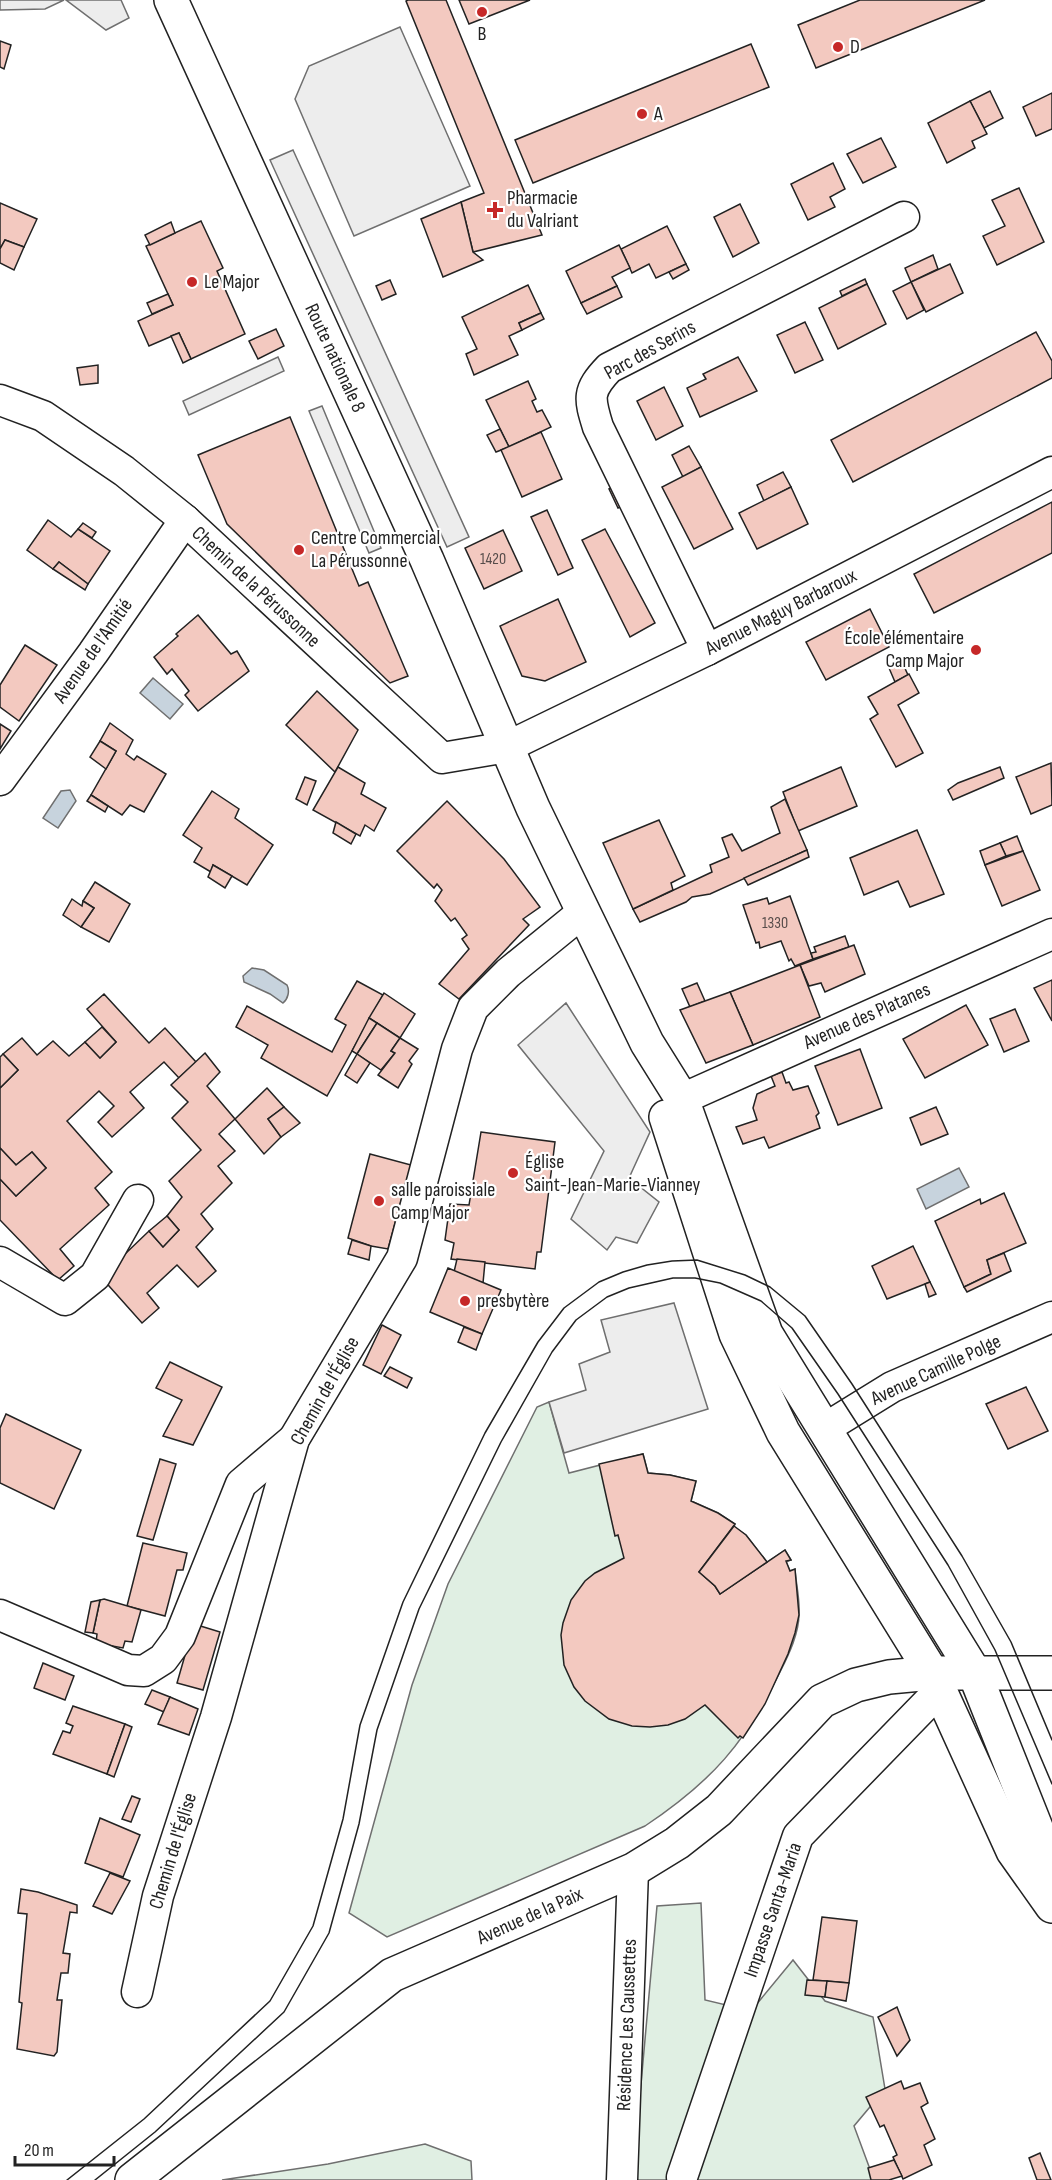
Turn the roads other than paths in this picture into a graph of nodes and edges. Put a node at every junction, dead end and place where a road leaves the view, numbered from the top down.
1 (171, 0) edge
2 (904, 217) dead end
3 (0, 400) edge
4 (1052, 471) edge
5 (185, 520) junction
6 (706, 650) junction
7 (501, 732) junction
8 (0, 780) edge
9 (583, 912) junction
10 (1052, 933) edge
11 (646, 1043) junction
12 (682, 1099) junction
13 (138, 1200) dead end
14 (0, 1262) edge
15 (1052, 1317) edge
16 (824, 1429) junction
17 (294, 1438) junction
18 (0, 1615) edge
19 (974, 1672) junction
20 (1052, 1672) edge
21 (936, 1681) junction
22 (633, 1870) junction
23 (1052, 1881) edge
24 (1052, 1906) edge
25 (137, 1992) dead end
26 (682, 2177) dead end
27 (132, 2180) edge
28 (622, 2180) edge

1 - 7 main road, Route nationale 8
2 - 6 street, Parc des Serins
3 - 5 street, Chemin de la Pérussonne
4 - 6 street, Avenue Maguy Barbaroux
5 - 7 street, Chemin de la Pérussonne
5 - 8 street, Avenue de l'Amitié
6 - 7 street, Avenue Maguy Barbaroux
7 - 9 main road, Route nationale 8
9 - 11 main road, Route nationale 8
9 - 17 street, Chemin de l'Église
10 - 12 street, Avenue des Platanes
11 - 12 main road
11 - 21 main road
12 - 16 main road
13 - 14 street
15 - 16 street, Avenue Camille Polge
16 - 19 main road
17 - 18 street
17 - 25 street, Chemin de l'Église
19 - 20 main road, Avenue de la Paix
19 - 21 main road, Avenue de la Paix
19 - 23 main road
21 - 22 main road, Avenue de la Paix
21 - 24 main road
21 - 26 street, Impasse Santa-Maria
22 - 27 main road, Avenue de la Paix
22 - 28 street, Résidence Les Caussettes

